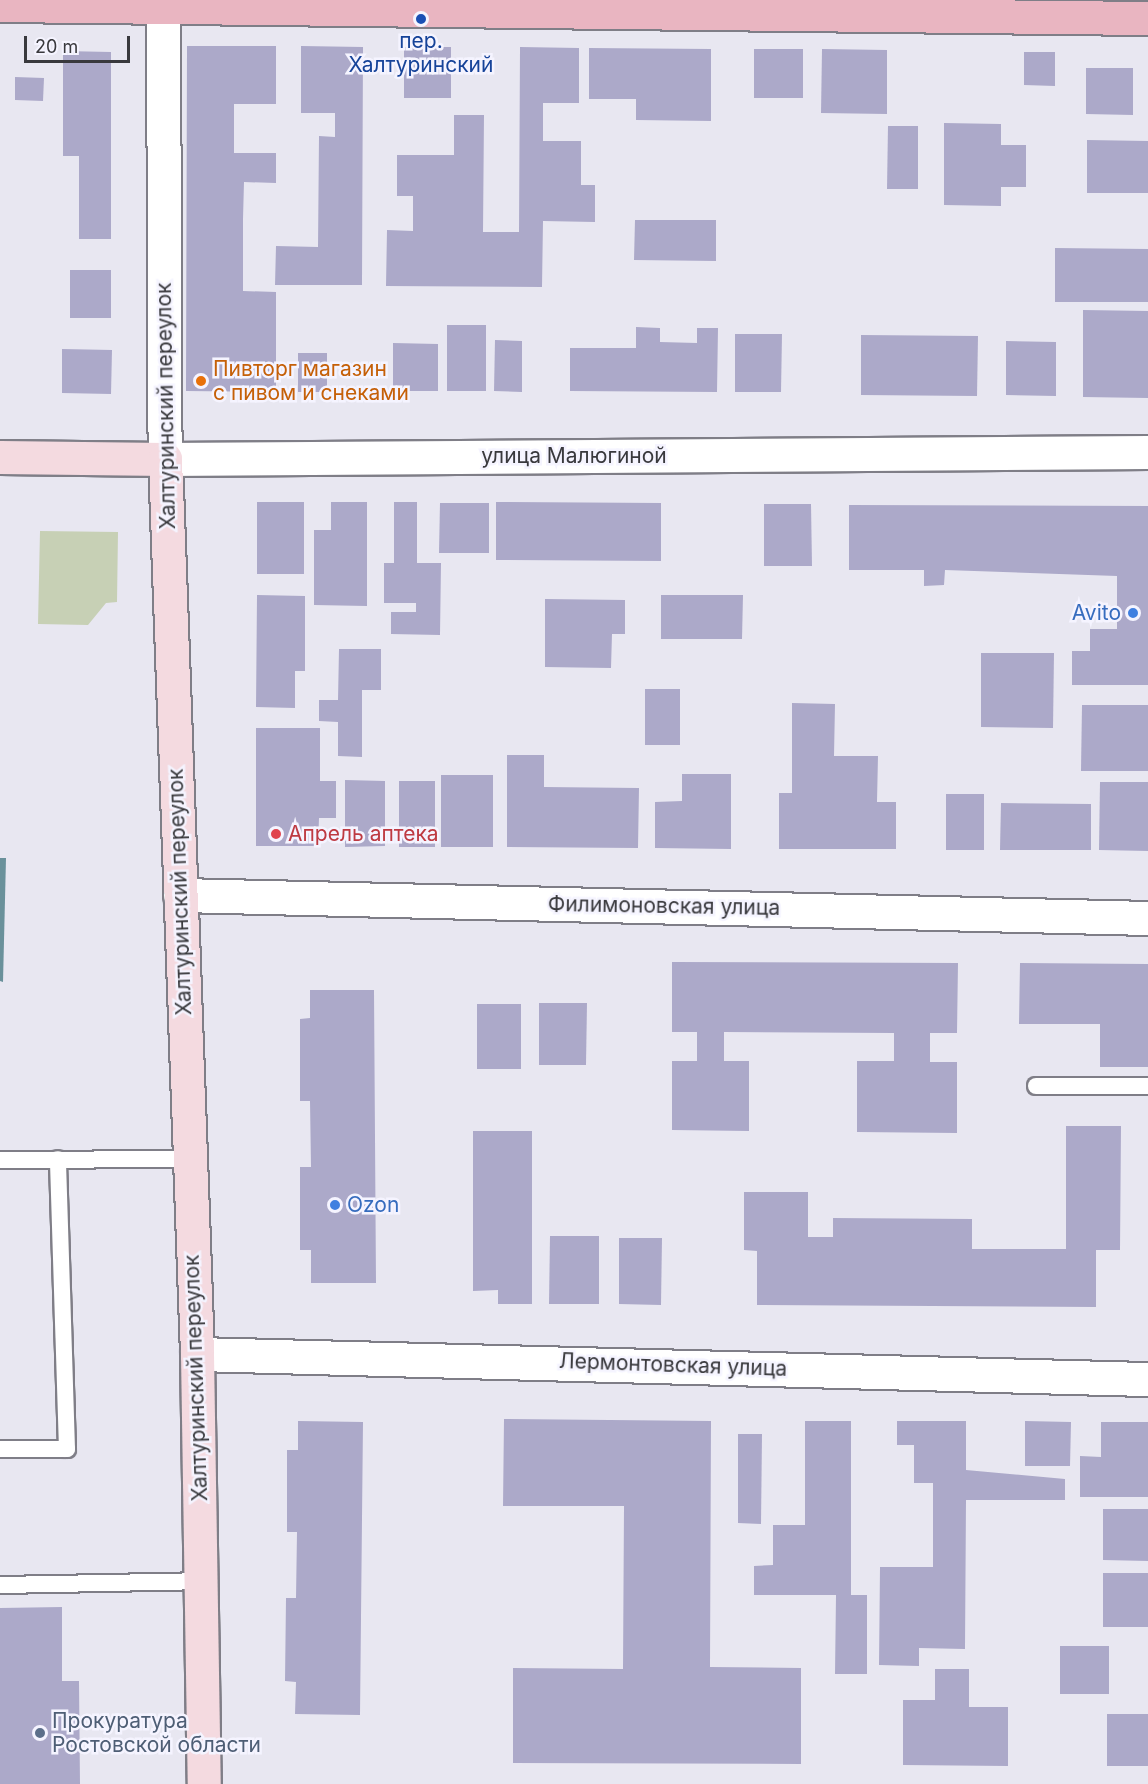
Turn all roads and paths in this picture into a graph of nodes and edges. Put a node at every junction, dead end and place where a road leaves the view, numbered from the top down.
1 (163, 4) edge
2 (0, 5) edge
3 (1148, 18) edge
4 (1148, 452) edge
5 (0, 457) edge
6 (165, 459) junction
7 (180, 895) junction
8 (1148, 918) edge
9 (1036, 1086) dead end
10 (1148, 1086) edge
11 (58, 1159) junction
12 (188, 1159) junction
13 (0, 1160) edge
14 (197, 1354) junction
15 (1148, 1379) edge
16 (0, 1449) edge
17 (201, 1581) junction
18 (0, 1585) edge
19 (204, 1784) edge

1 - 2 main road
1 - 3 main road
1 - 6 street, Халтуринский переулок
4 - 6 street, улица Малюгиной
5 - 6 street, улица Малюгиной
6 - 7 street, Халтуринский переулок
7 - 8 street, Филимоновская улица
7 - 12 street, Халтуринский переулок
9 - 10 lane
11 - 12 lane
11 - 13 lane
11 - 16 lane
12 - 14 street, Халтуринский переулок
14 - 15 street, Лермонтовская улица
14 - 17 street, Халтуринский переулок
17 - 18 lane
17 - 19 street, Халтуринский переулок

